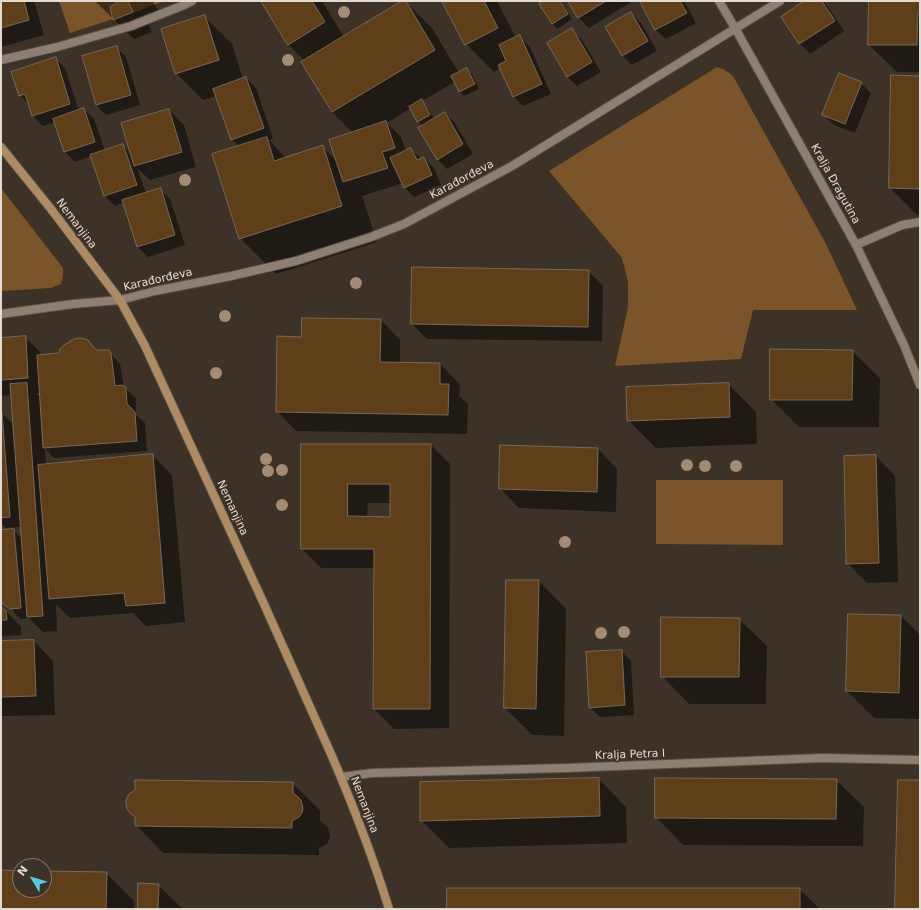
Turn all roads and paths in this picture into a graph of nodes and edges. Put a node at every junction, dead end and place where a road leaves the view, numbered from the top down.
1 (192, 1) edge
2 (719, 1) edge
3 (780, 1) edge
4 (735, 28) junction
5 (1, 60) edge
6 (1, 147) edge
7 (920, 222) edge
8 (856, 245) junction
9 (120, 300) junction
10 (1, 314) edge
11 (920, 385) edge
12 (920, 760) edge
13 (341, 777) junction
14 (389, 909) edge

1 - 5 street
2 - 4 street, Kralja Dragutina
3 - 4 street, Karađorđeva
4 - 8 street, Kralja Dragutina
4 - 9 street, Karađorđeva
6 - 9 street, Nemanjina
7 - 8 street
8 - 11 street, Kralja Dragutina
9 - 10 street, Karađorđeva
9 - 13 street, Nemanjina
12 - 13 street, Kralja Petra I
13 - 14 street, Nemanjina

